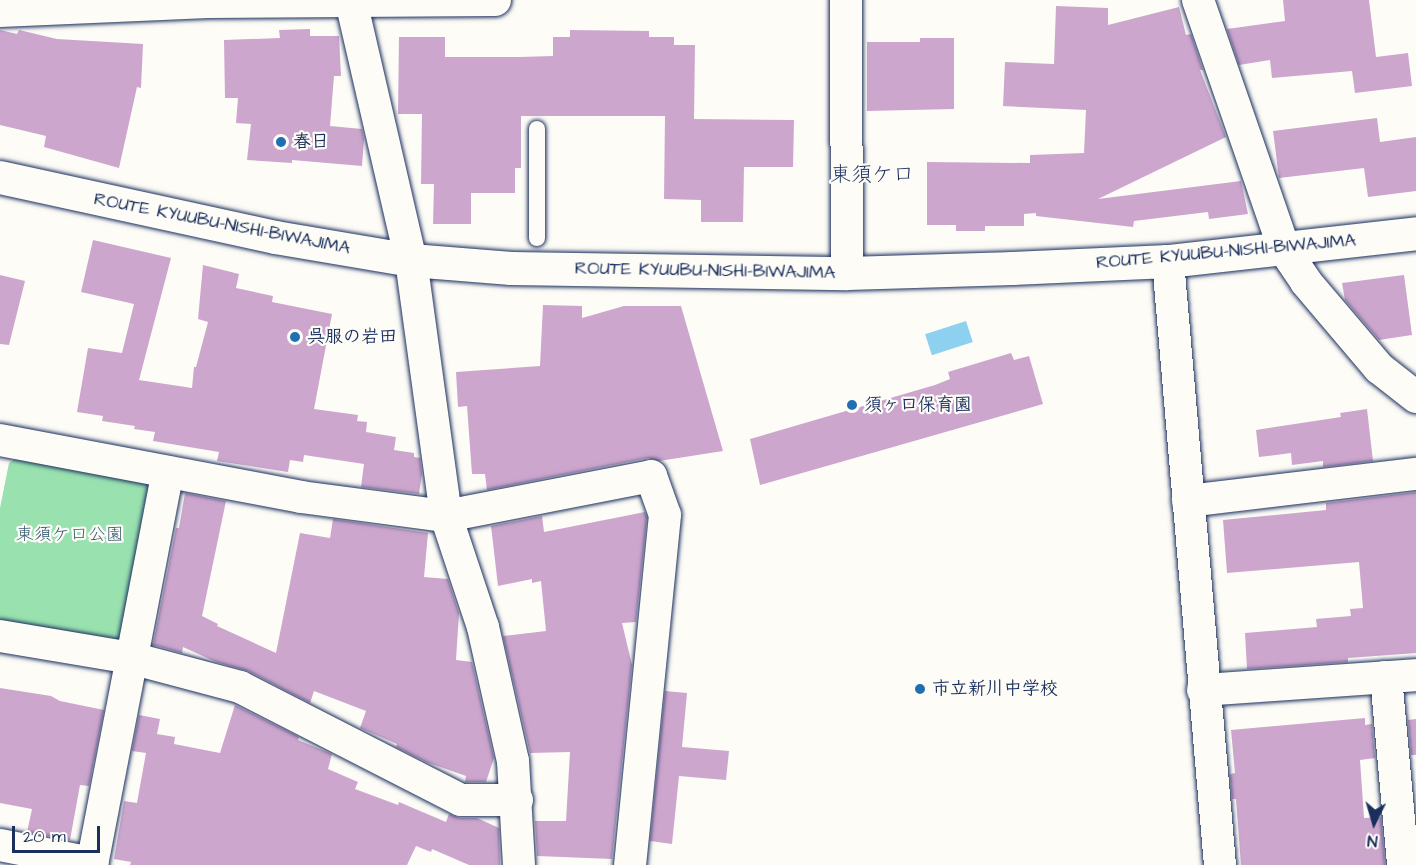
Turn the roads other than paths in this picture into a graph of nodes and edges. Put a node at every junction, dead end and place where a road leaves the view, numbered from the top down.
1 (495, 0) edge
2 (846, 0) edge
3 (1198, 0) edge
4 (206, 1) edge
5 (351, 1) edge
6 (0, 12) edge
7 (537, 129) dead end
8 (0, 177) edge
9 (1416, 233) edge
10 (537, 238) dead end
11 (1284, 249) junction
12 (411, 260) junction
13 (1168, 261) junction
14 (847, 273) junction
15 (1416, 397) edge
16 (0, 440) edge
17 (168, 472) junction
18 (1416, 474) edge
19 (1188, 501) junction
20 (446, 516) junction
21 (0, 636) edge
22 (131, 658) junction
23 (1401, 676) edge
24 (1203, 690) junction
25 (517, 800) junction
26 (0, 845) edge
27 (92, 864) edge
28 (519, 865) edge
29 (630, 865) edge
30 (1220, 865) edge
31 (1403, 865) edge

1 - 5 street
2 - 14 street
3 - 11 street
4 - 5 street
4 - 6 street
5 - 12 street
7 - 10 lane
8 - 12 main road, ROUTE KYUUBU-NISHI-BIWAJIMA
9 - 11 main road, ROUTE KYUUBU-NISHI-BIWAJIMA
11 - 13 main road, ROUTE KYUUBU-NISHI-BIWAJIMA
11 - 15 street
12 - 14 main road, ROUTE KYUUBU-NISHI-BIWAJIMA
12 - 20 street
13 - 14 main road, ROUTE KYUUBU-NISHI-BIWAJIMA
13 - 19 street
16 - 17 street
17 - 20 street
17 - 22 street
18 - 19 street
19 - 24 street
20 - 25 street
20 - 29 street
21 - 22 street
22 - 25 street
22 - 27 street
23 - 24 street
23 - 31 street
24 - 30 street
25 - 28 street
26 - 27 street

